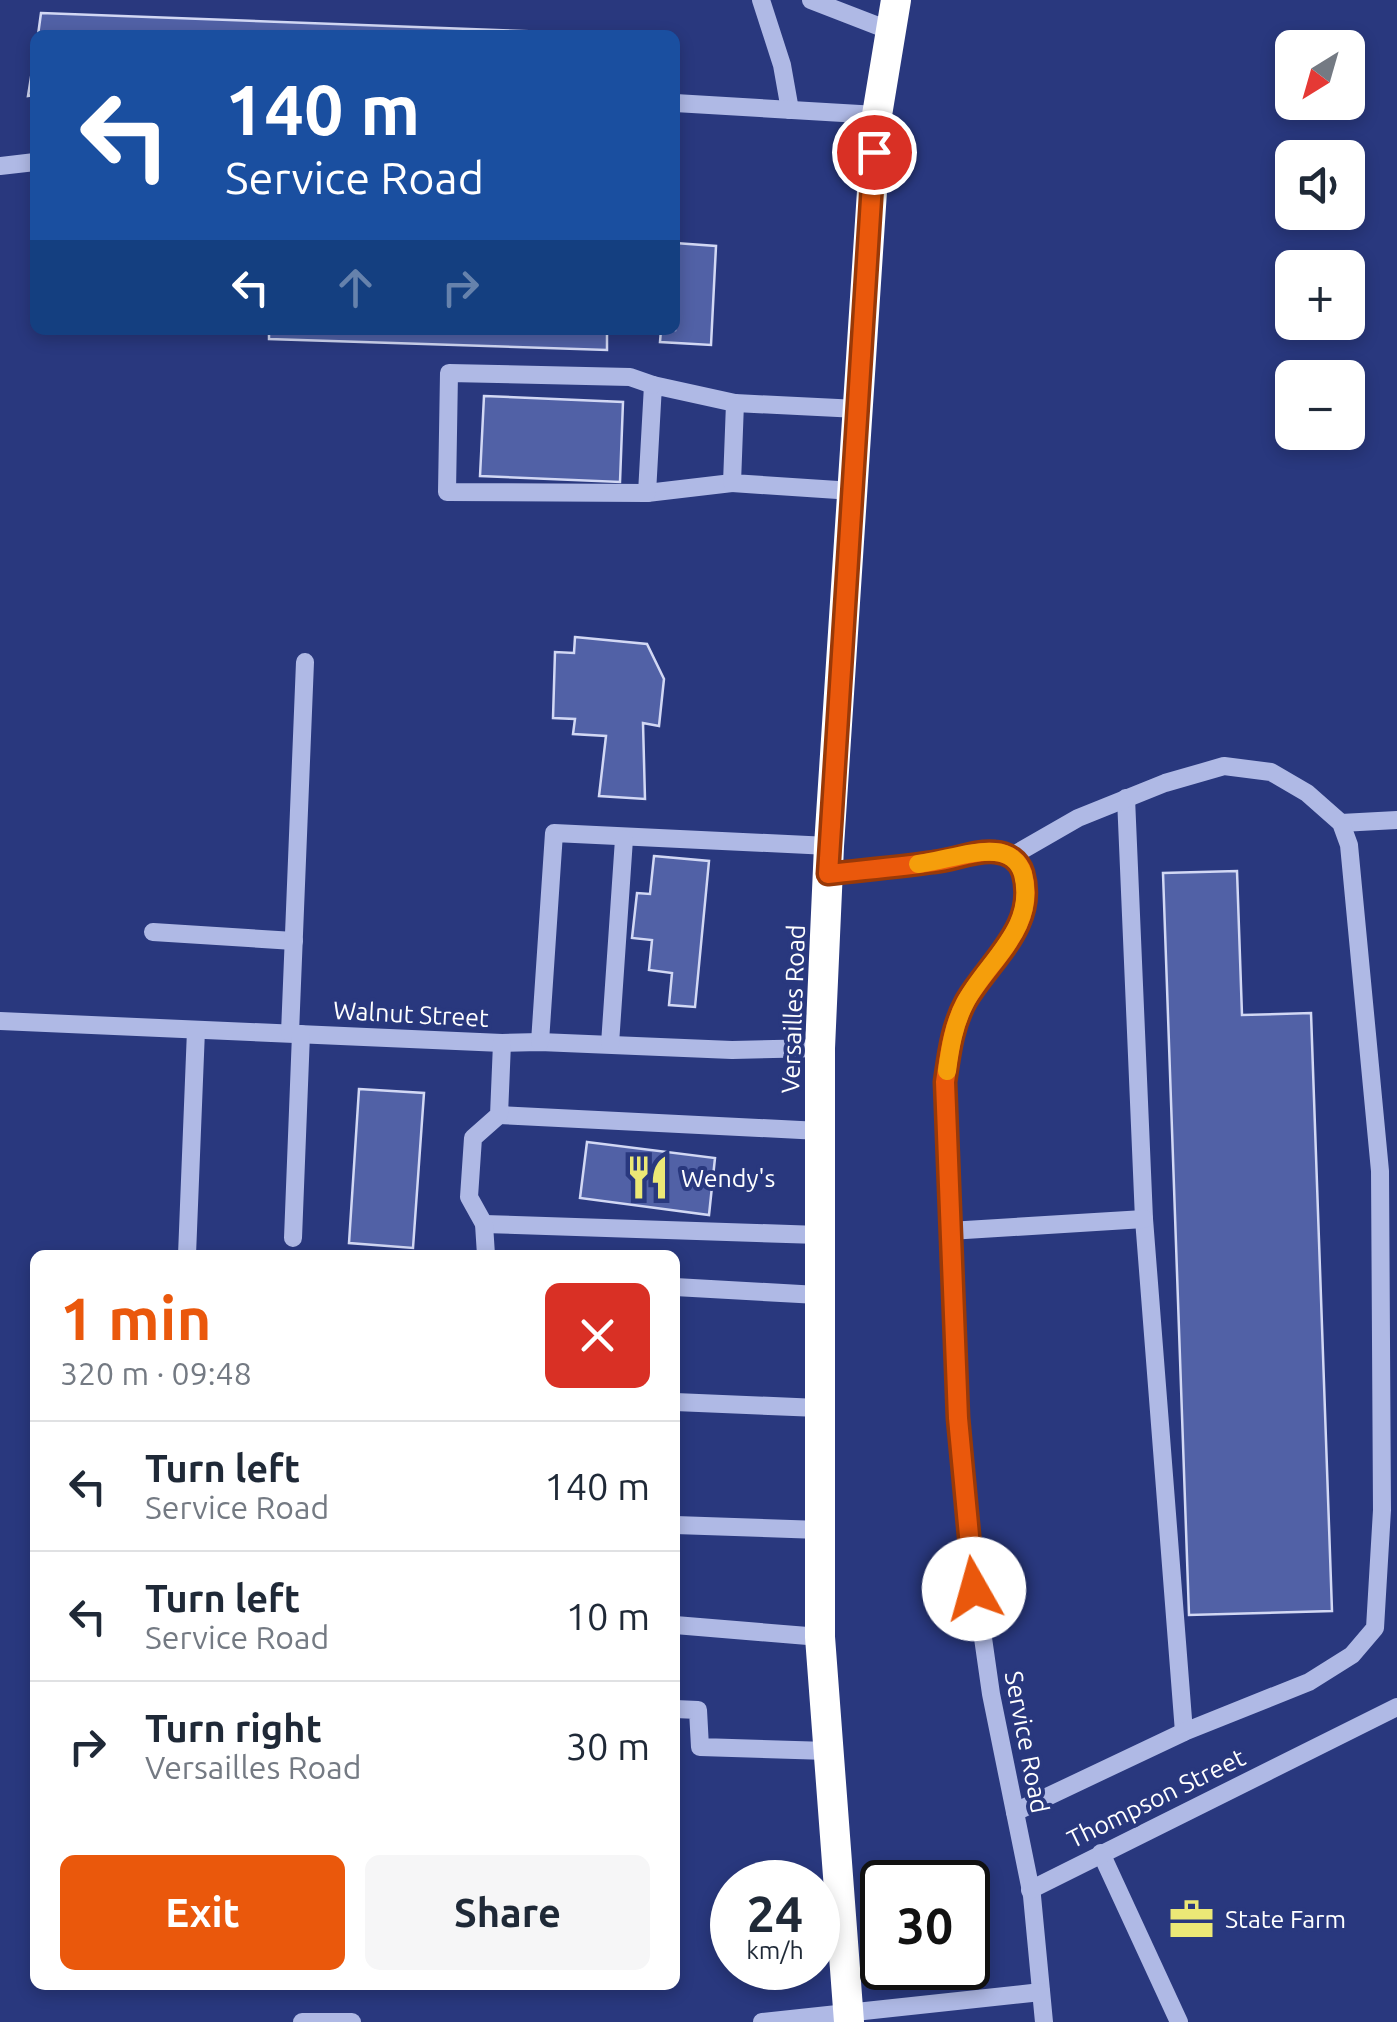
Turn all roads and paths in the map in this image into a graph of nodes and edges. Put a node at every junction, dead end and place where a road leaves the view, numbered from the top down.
1 (762, 0) edge
2 (811, 0) edge
3 (896, 0) edge
4 (891, 32) junction
5 (680, 103) edge
6 (790, 110) junction
7 (877, 115) junction
8 (30, 163) edge
9 (0, 166) edge
10 (653, 385) junction
11 (735, 404) junction
12 (858, 410) junction
13 (732, 483) junction
14 (853, 491) junction
15 (647, 493) junction
16 (304, 662) dead end
17 (1126, 798) junction
18 (1397, 820) edge
19 (1341, 823) junction
20 (624, 839) junction
21 (1012, 856) junction
22 (828, 860) junction
23 (152, 932) dead end
24 (294, 941) junction
25 (0, 1021) edge
26 (196, 1030) junction
27 (296, 1034) junction
28 (540, 1042) junction
29 (502, 1044) junction
30 (610, 1044) junction
31 (820, 1048) junction
32 (499, 1115) junction
33 (820, 1131) junction
34 (1389, 1171) edge
35 (1144, 1219) junction
36 (484, 1224) junction
37 (949, 1231) junction
38 (819, 1235) junction
39 (293, 1238) dead end
40 (187, 1250) edge
41 (486, 1250) edge
42 (680, 1287) edge
43 (818, 1295) junction
44 (680, 1402) edge
45 (820, 1408) junction
46 (1389, 1518) edge
47 (680, 1525) edge
48 (820, 1530) junction
49 (680, 1625) edge
50 (820, 1636) junction
51 (1397, 1708) edge
52 (680, 1709) edge
53 (1184, 1732) junction
54 (828, 1751) junction
55 (1015, 1812) junction
56 (1101, 1853) junction
57 (1030, 1890) junction
58 (1041, 1992) junction
59 (849, 2017) edge
60 (302, 2022) edge
61 (352, 2022) edge
62 (762, 2022) edge
63 (1044, 2022) edge
64 (1179, 2022) edge

1 - 6 street
2 - 4 street
3 - 4 highway, Versailles Road
4 - 7 highway, Versailles Road
5 - 6 street
6 - 7 street
7 - 12 highway, Versailles Road
8 - 9 street
10 - 11 street
10 - 15 street
10 - 15 street
11 - 12 street
11 - 13 street
12 - 14 highway, Versailles Road
13 - 14 street
13 - 15 street
14 - 22 highway, Versailles Road
16 - 24 street
17 - 19 street
17 - 21 street
17 - 35 street
18 - 19 street
19 - 34 street
20 - 22 street
20 - 28 street
20 - 30 street
21 - 22 street
21 - 37 street, Service Road
22 - 31 highway, Versailles Road
23 - 24 street
24 - 27 street
25 - 26 street, Walnut Street
26 - 27 street, Walnut Street
26 - 40 street
27 - 29 street, Walnut Street
27 - 39 street
28 - 29 street, Walnut Street
28 - 30 street, Walnut Street
29 - 32 street
30 - 31 street, Walnut Street
31 - 33 highway, Versailles Road
32 - 33 street
32 - 36 street
33 - 38 highway, Versailles Road
34 - 46 street
35 - 37 street
35 - 53 street
36 - 38 street
36 - 41 street
37 - 55 street, Service Road
38 - 43 highway, Versailles Road
42 - 43 street
43 - 45 highway, Versailles Road
44 - 45 street
45 - 48 highway, Versailles Road
46 - 53 street
47 - 48 street
48 - 50 highway, Versailles Road
49 - 50 street
50 - 54 highway, Versailles Road
51 - 56 street, Thompson Street
52 - 54 street
53 - 55 street
54 - 59 highway, Versailles Road
55 - 57 street, Service Road
56 - 57 street, Thompson Street
56 - 64 street
57 - 58 street
58 - 59 street
58 - 63 street
59 - 62 street
60 - 61 street

